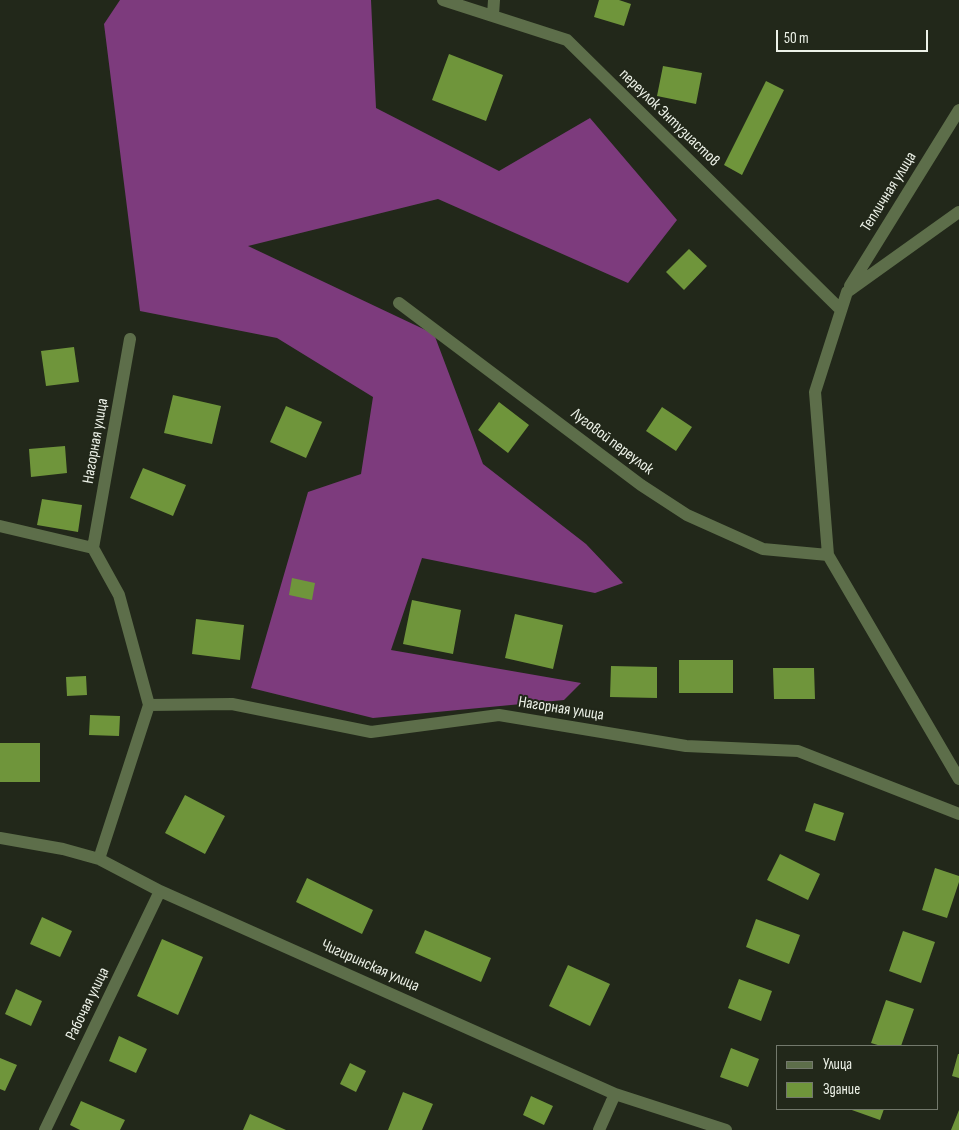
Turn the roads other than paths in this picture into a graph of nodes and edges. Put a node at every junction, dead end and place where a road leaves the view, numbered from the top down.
1 (443, 0) edge
2 (494, 0) edge
3 (493, 15) junction
4 (959, 110) edge
5 (959, 212) edge
6 (847, 292) junction
7 (399, 303) dead end
8 (841, 310) junction
9 (130, 339) dead end
10 (0, 526) edge
11 (93, 548) junction
12 (828, 555) junction
13 (149, 705) junction
14 (959, 779) edge
15 (959, 814) edge
16 (0, 838) edge
17 (100, 859) junction
18 (160, 891) junction
19 (615, 1094) junction
20 (45, 1130) edge
21 (599, 1130) edge
22 (726, 1130) edge

1 - 3 street, переулок Энтузиастов
2 - 3 street
3 - 8 street, переулок Энтузиастов
4 - 6 street, Тепличная улица
5 - 6 street
6 - 8 street, Тепличная улица
7 - 12 street, Луговой переулок
8 - 12 street, Тепличная улица
9 - 11 street, Нагорная улица
10 - 11 street
11 - 13 street
12 - 14 street
13 - 15 street, Нагорная улица
13 - 17 street
16 - 17 street, Чигиринская улица
17 - 18 street, Чигиринская улица
18 - 19 street, Чигиринская улица
18 - 20 street, Рабочая улица
19 - 21 street
19 - 22 street, Чигиринская улица

